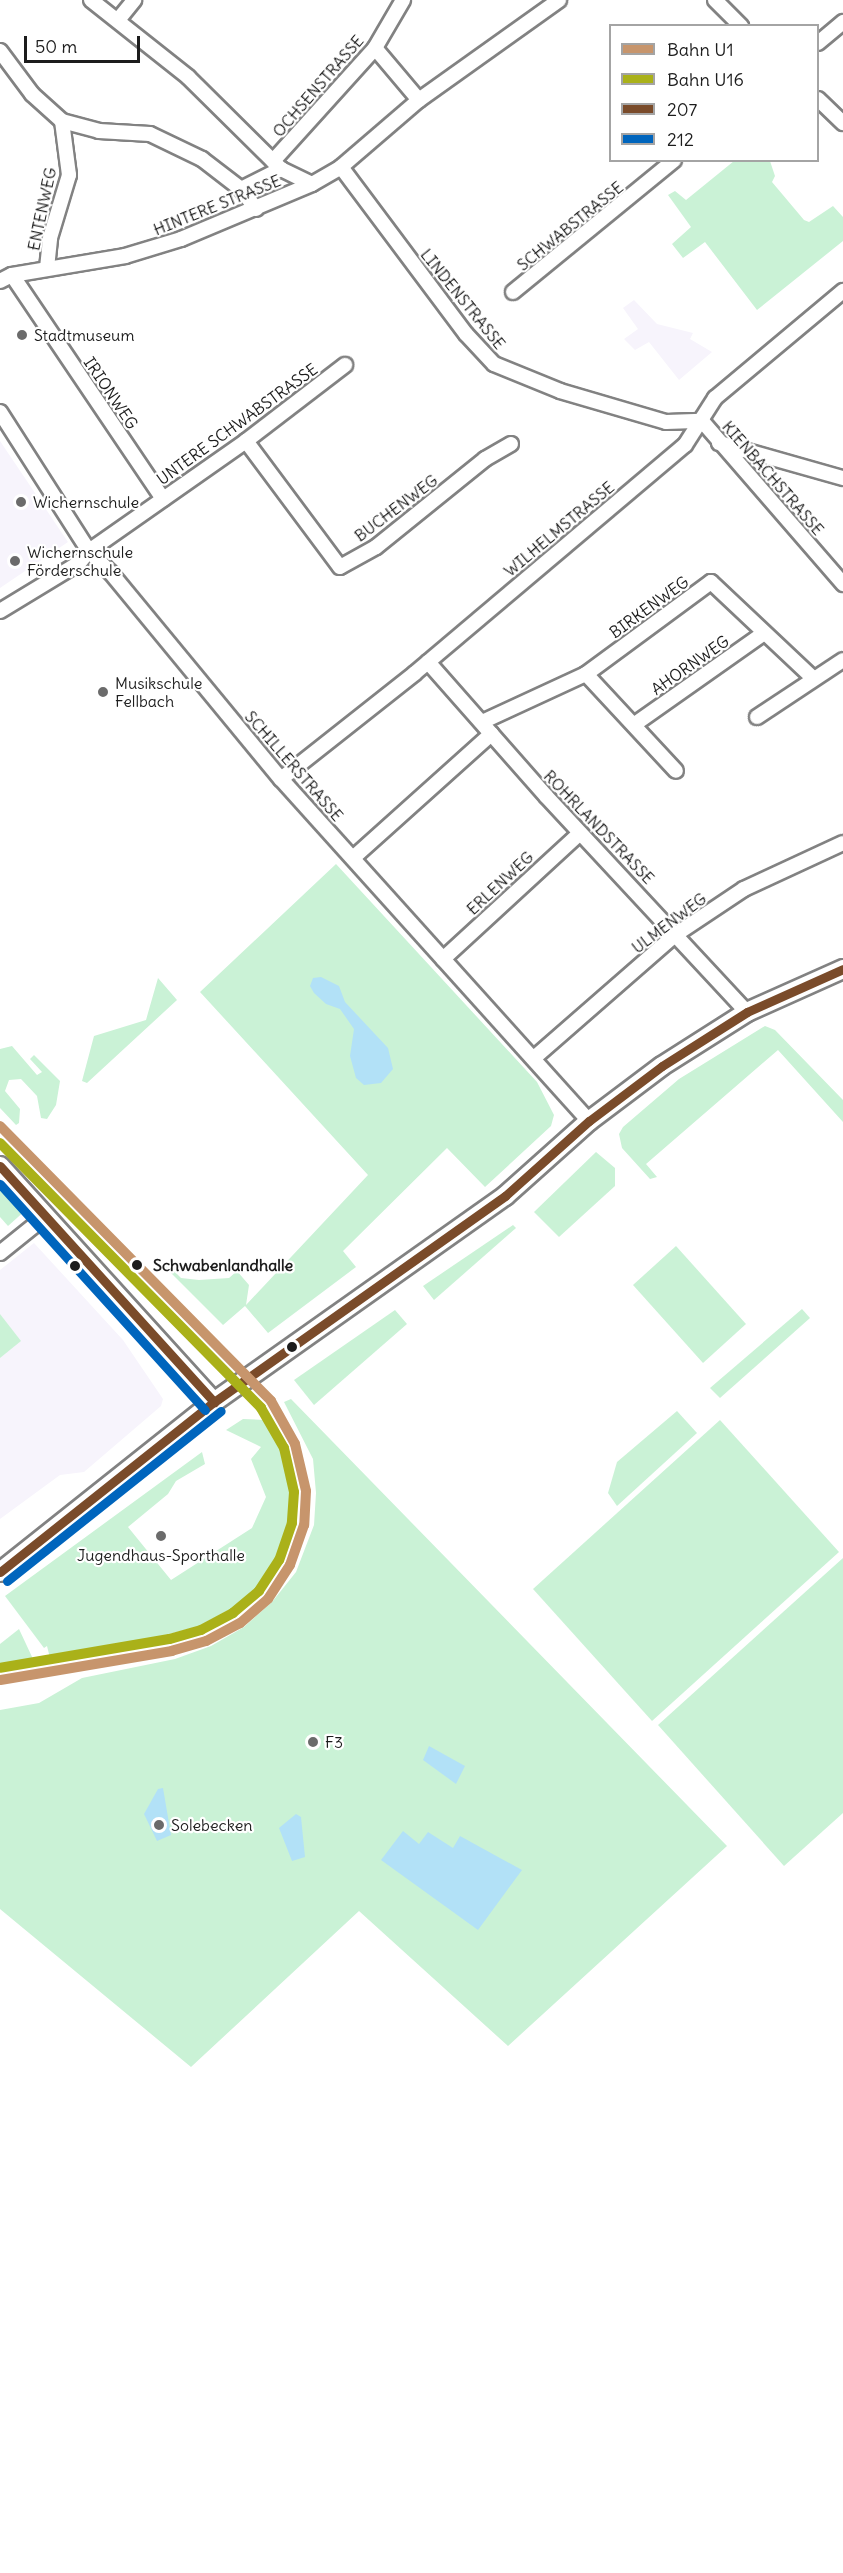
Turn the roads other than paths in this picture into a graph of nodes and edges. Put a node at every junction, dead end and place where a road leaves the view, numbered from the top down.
1 (92, 0) edge
2 (134, 0) edge
3 (403, 0) edge
4 (559, 0) edge
5 (715, 0) edge
6 (118, 20) junction
7 (843, 22) edge
8 (739, 24) edge
9 (819, 42) edge
10 (375, 48) junction
11 (0, 51) edge
12 (419, 100) junction
13 (819, 100) edge
14 (62, 121) junction
15 (843, 123) edge
16 (672, 162) edge
17 (277, 165) junction
18 (341, 167) junction
19 (312, 184) junction
20 (241, 189) junction
21 (256, 209) junction
22 (47, 268) junction
23 (6, 278) edge
24 (843, 291) edge
25 (513, 292) dead end
26 (345, 365) dead end
27 (0, 412) edge
28 (702, 421) junction
29 (246, 441) junction
30 (719, 443) junction
31 (511, 444) dead end
32 (843, 478) edge
33 (163, 500) junction
34 (89, 551) junction
35 (843, 584) edge
36 (0, 611) edge
37 (764, 633) junction
38 (843, 660) edge
39 (428, 662) junction
40 (586, 674) junction
41 (813, 678) junction
42 (757, 717) dead end
43 (634, 724) junction
44 (487, 728) junction
45 (676, 771) dead end
46 (281, 779) junction
47 (580, 833) junction
48 (843, 843) edge
49 (353, 858) junction
50 (675, 935) junction
51 (443, 959) junction
52 (843, 969) edge
53 (747, 1012) junction
54 (534, 1058) junction
55 (589, 1121) junction
56 (0, 1166) edge
57 (46, 1216) junction
58 (0, 1253) edge
59 (214, 1402) junction
60 (0, 1572) edge

1 - 6 street
2 - 6 street
3 - 10 street, OCHSENSTRASSE
4 - 12 street, HINTERE STRASSE
5 - 8 street
6 - 17 street
7 - 9 street
10 - 12 street
10 - 17 street, OCHSENSTRASSE
11 - 14 street
12 - 18 street, HINTERE STRASSE
13 - 15 street
14 - 20 street
14 - 22 street, ENTENWEG
16 - 25 street, SCHWABSTRASSE
17 - 19 street
17 - 20 street, HINTERE STRASSE
18 - 19 street, HINTERE STRASSE
18 - 28 street, LINDENSTRASSE
19 - 21 street, HINTERE STRASSE
20 - 21 street
21 - 22 street, HINTERE STRASSE
22 - 23 street, HINTERE STRASSE
23 - 33 street, IRIONWEG
24 - 28 street, WILHELMSTRASSE
26 - 29 street, UNTERE SCHWABSTRASSE
27 - 34 street, SCHILLERSTRASSE
28 - 30 street, KIENBACHSTRASSE
28 - 39 street, WILHELMSTRASSE
29 - 31 street, BUCHENWEG
29 - 33 street, UNTERE SCHWABSTRASSE
30 - 32 street
30 - 35 street, KIENBACHSTRASSE
33 - 34 street, UNTERE SCHWABSTRASSE
34 - 36 street, UNTERE SCHWABSTRASSE
34 - 46 street, SCHILLERSTRASSE
37 - 40 street, BIRKENWEG
37 - 41 street, BIRKENWEG
37 - 43 street, AHORNWEG
38 - 41 street
39 - 44 street, ROHRLANDSTRASSE
39 - 46 street, WILHELMSTRASSE
40 - 43 street
40 - 44 street, BIRKENWEG
41 - 42 street
43 - 45 street
44 - 47 street, ROHRLANDSTRASSE
44 - 49 street, BIRKENWEG
46 - 49 street, SCHILLERSTRASSE
47 - 50 street, ROHRLANDSTRASSE
47 - 51 street, ERLENWEG
48 - 50 street, ULMENWEG
49 - 51 street, SCHILLERSTRASSE
50 - 53 street, ROHRLANDSTRASSE
50 - 54 street, ULMENWEG
51 - 54 street, SCHILLERSTRASSE
52 - 53 main road
53 - 55 main road
54 - 55 street, SCHILLERSTRASSE
55 - 59 main road
56 - 57 main road
57 - 58 street
57 - 59 main road
59 - 60 main road

